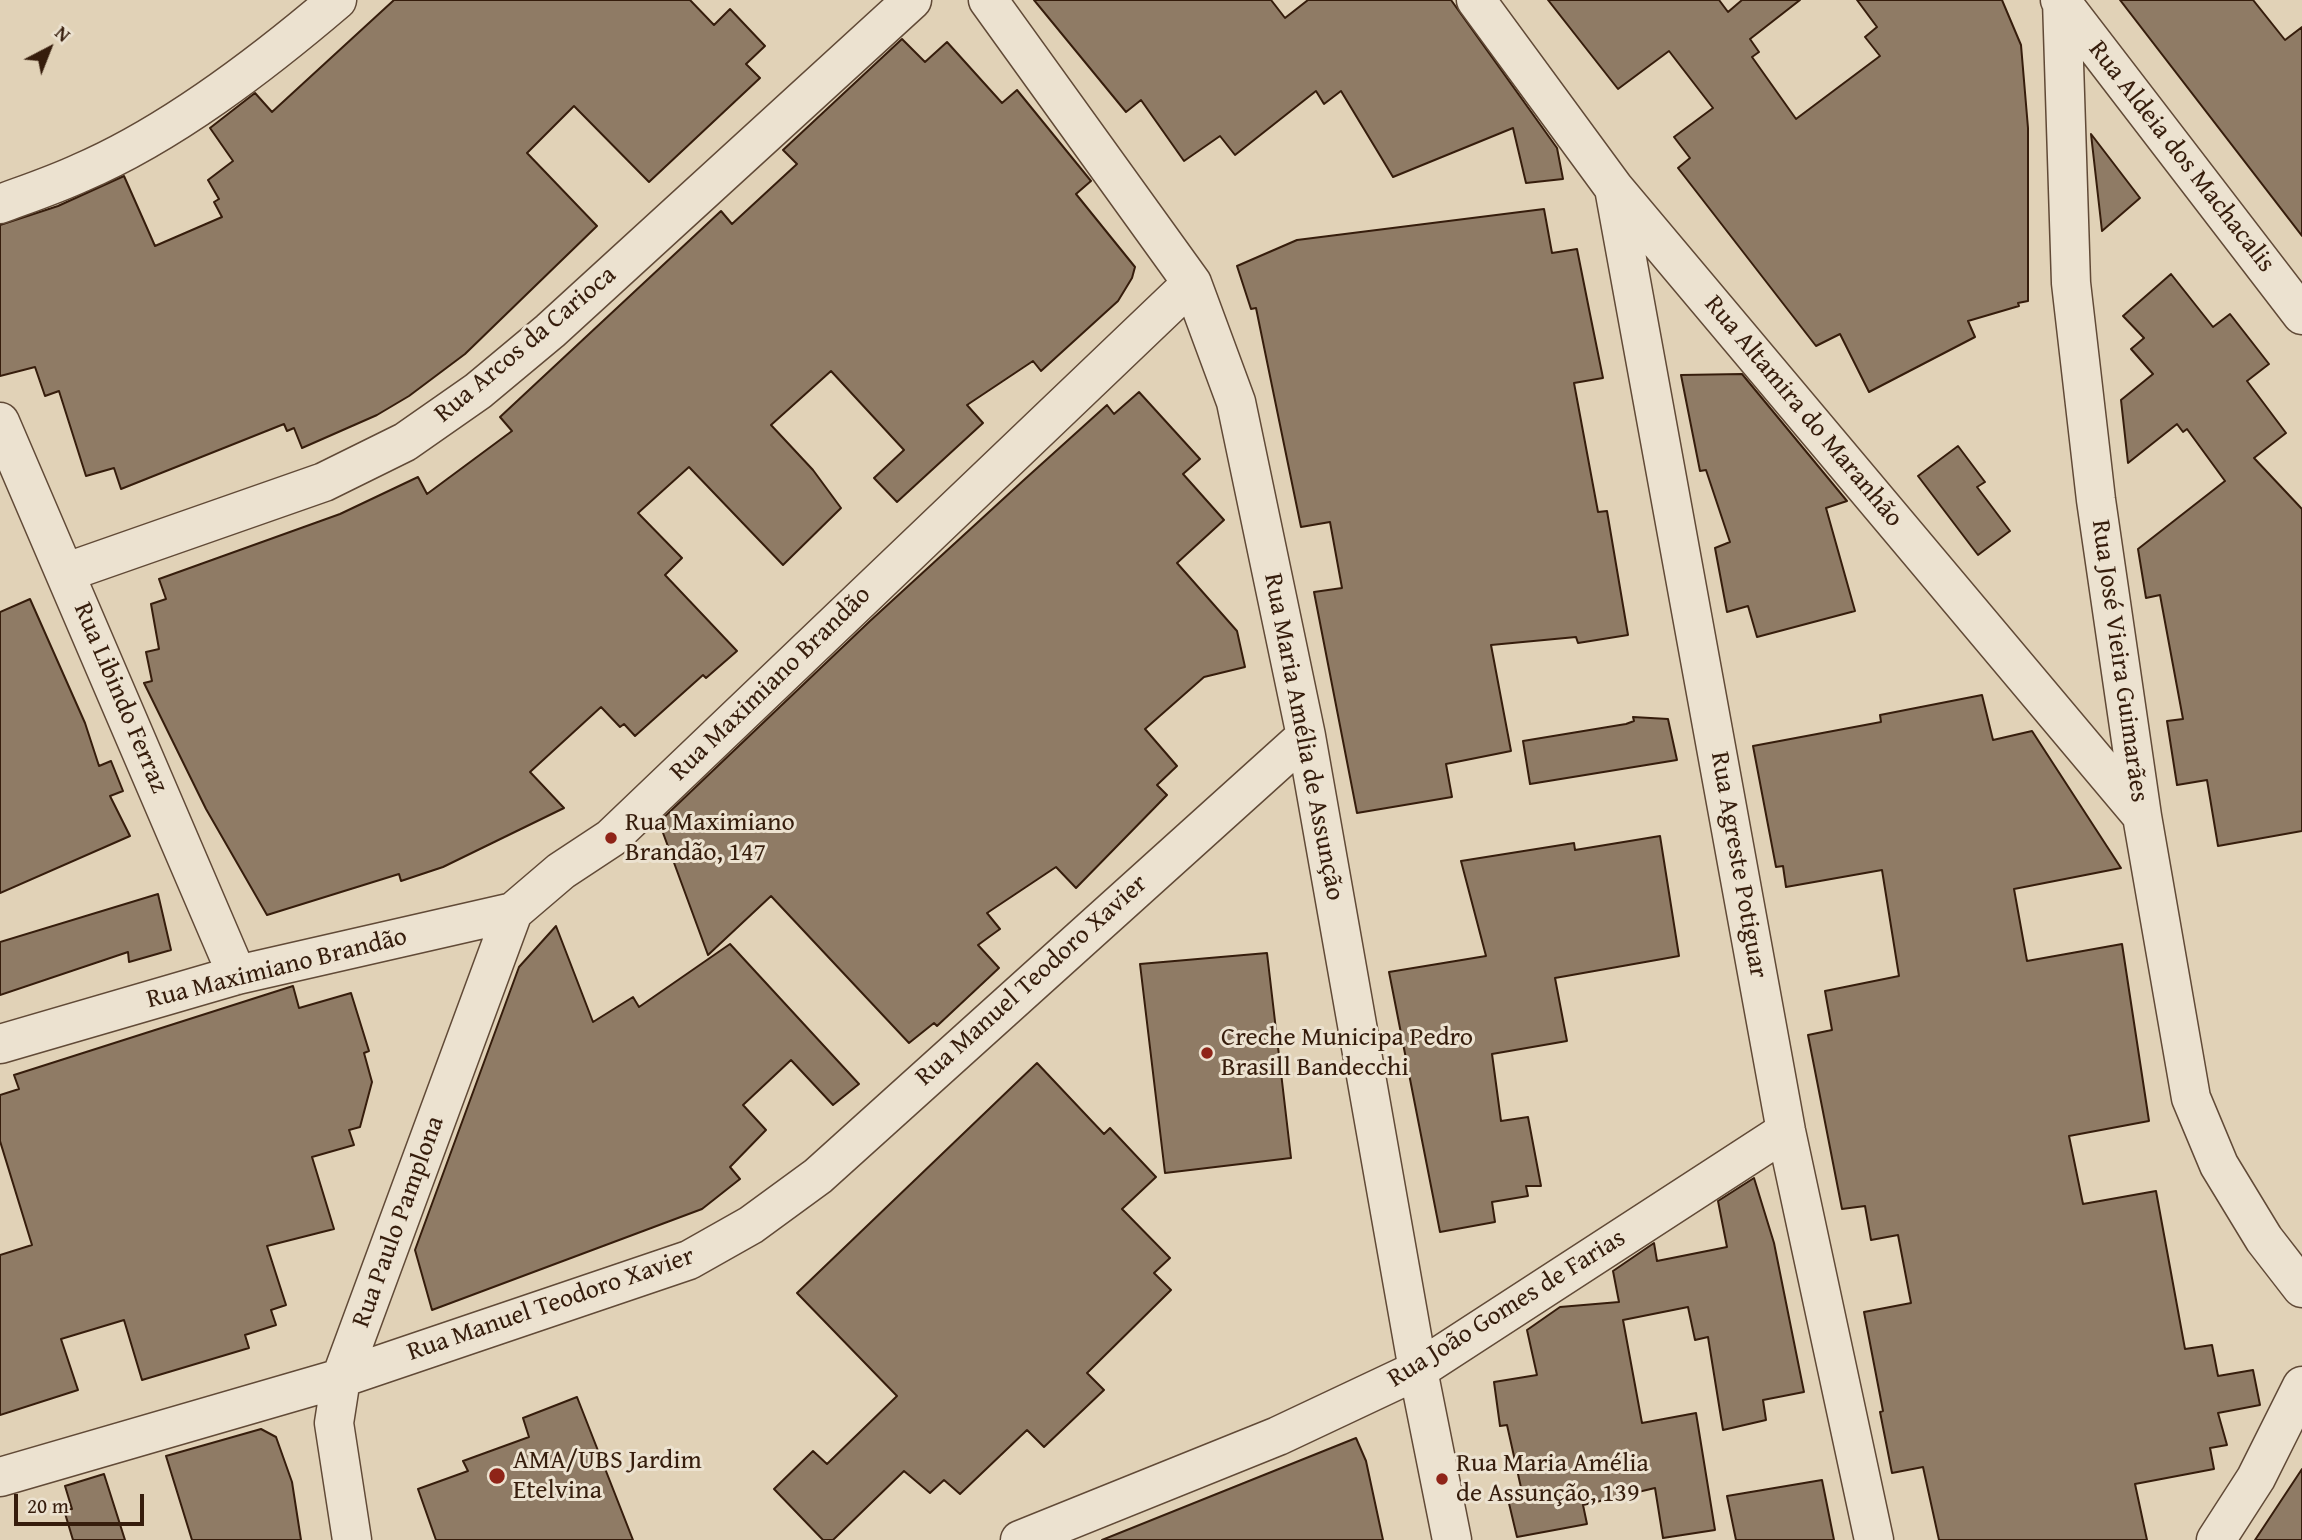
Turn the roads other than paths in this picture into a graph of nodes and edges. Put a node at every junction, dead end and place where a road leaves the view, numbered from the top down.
1 (337, 0) edge
2 (912, 0) edge
3 (988, 0) edge
4 (1476, 0) edge
5 (2062, 1) edge
6 (1615, 188) junction
7 (0, 204) edge
8 (1192, 283) junction
9 (2302, 315) edge
10 (0, 422) edge
11 (67, 572) junction
12 (1306, 736) junction
13 (2142, 816) junction
14 (513, 912) junction
15 (237, 975) junction
16 (0, 1044) edge
17 (1786, 1131) junction
18 (2302, 1288) edge
19 (1418, 1370) junction
20 (341, 1378) junction
21 (2302, 1387) edge
22 (0, 1477) edge
23 (352, 1540) edge
24 (1020, 1540) edge
25 (1452, 1540) edge
26 (1874, 1540) edge
27 (2216, 1540) edge

1 - 7 street
2 - 11 street, Rua Arcos da Carioca
3 - 8 street, Rua Maria Amélia de Assunção
4 - 6 street, Rua Altamira do Maranhão
5 - 9 street, Rua Aldeia dos Machacalis
5 - 13 street, Rua José Vieira Guimarães
6 - 13 street, Rua Altamira do Maranhão
6 - 17 street, Rua Agreste Potiguar
8 - 12 street, Rua Maria Amélia de Assunção
8 - 14 street, Rua Maximiano Brandão
10 - 11 street, Rua Libindo Ferraz
11 - 15 street, Rua Libindo Ferraz
12 - 19 street, Rua Maria Amélia de Assunção
12 - 20 street, Rua Manuel Teodoro Xavier
13 - 18 street, Rua José Vieira Guimarães
14 - 15 street, Rua Maximiano Brandão
14 - 20 street, Rua Paulo Pamplona
15 - 16 street, Rua Maximiano Brandão
17 - 19 street, Rua João Gomes de Farias
17 - 26 street, Rua Agreste Potiguar
19 - 24 street, Rua João Gomes de Farias
19 - 25 street, Rua Maria Amélia de Assunção
20 - 22 street, Rua Manuel Teodoro Xavier
20 - 23 street, Rua Paulo Pamplona
21 - 27 street

